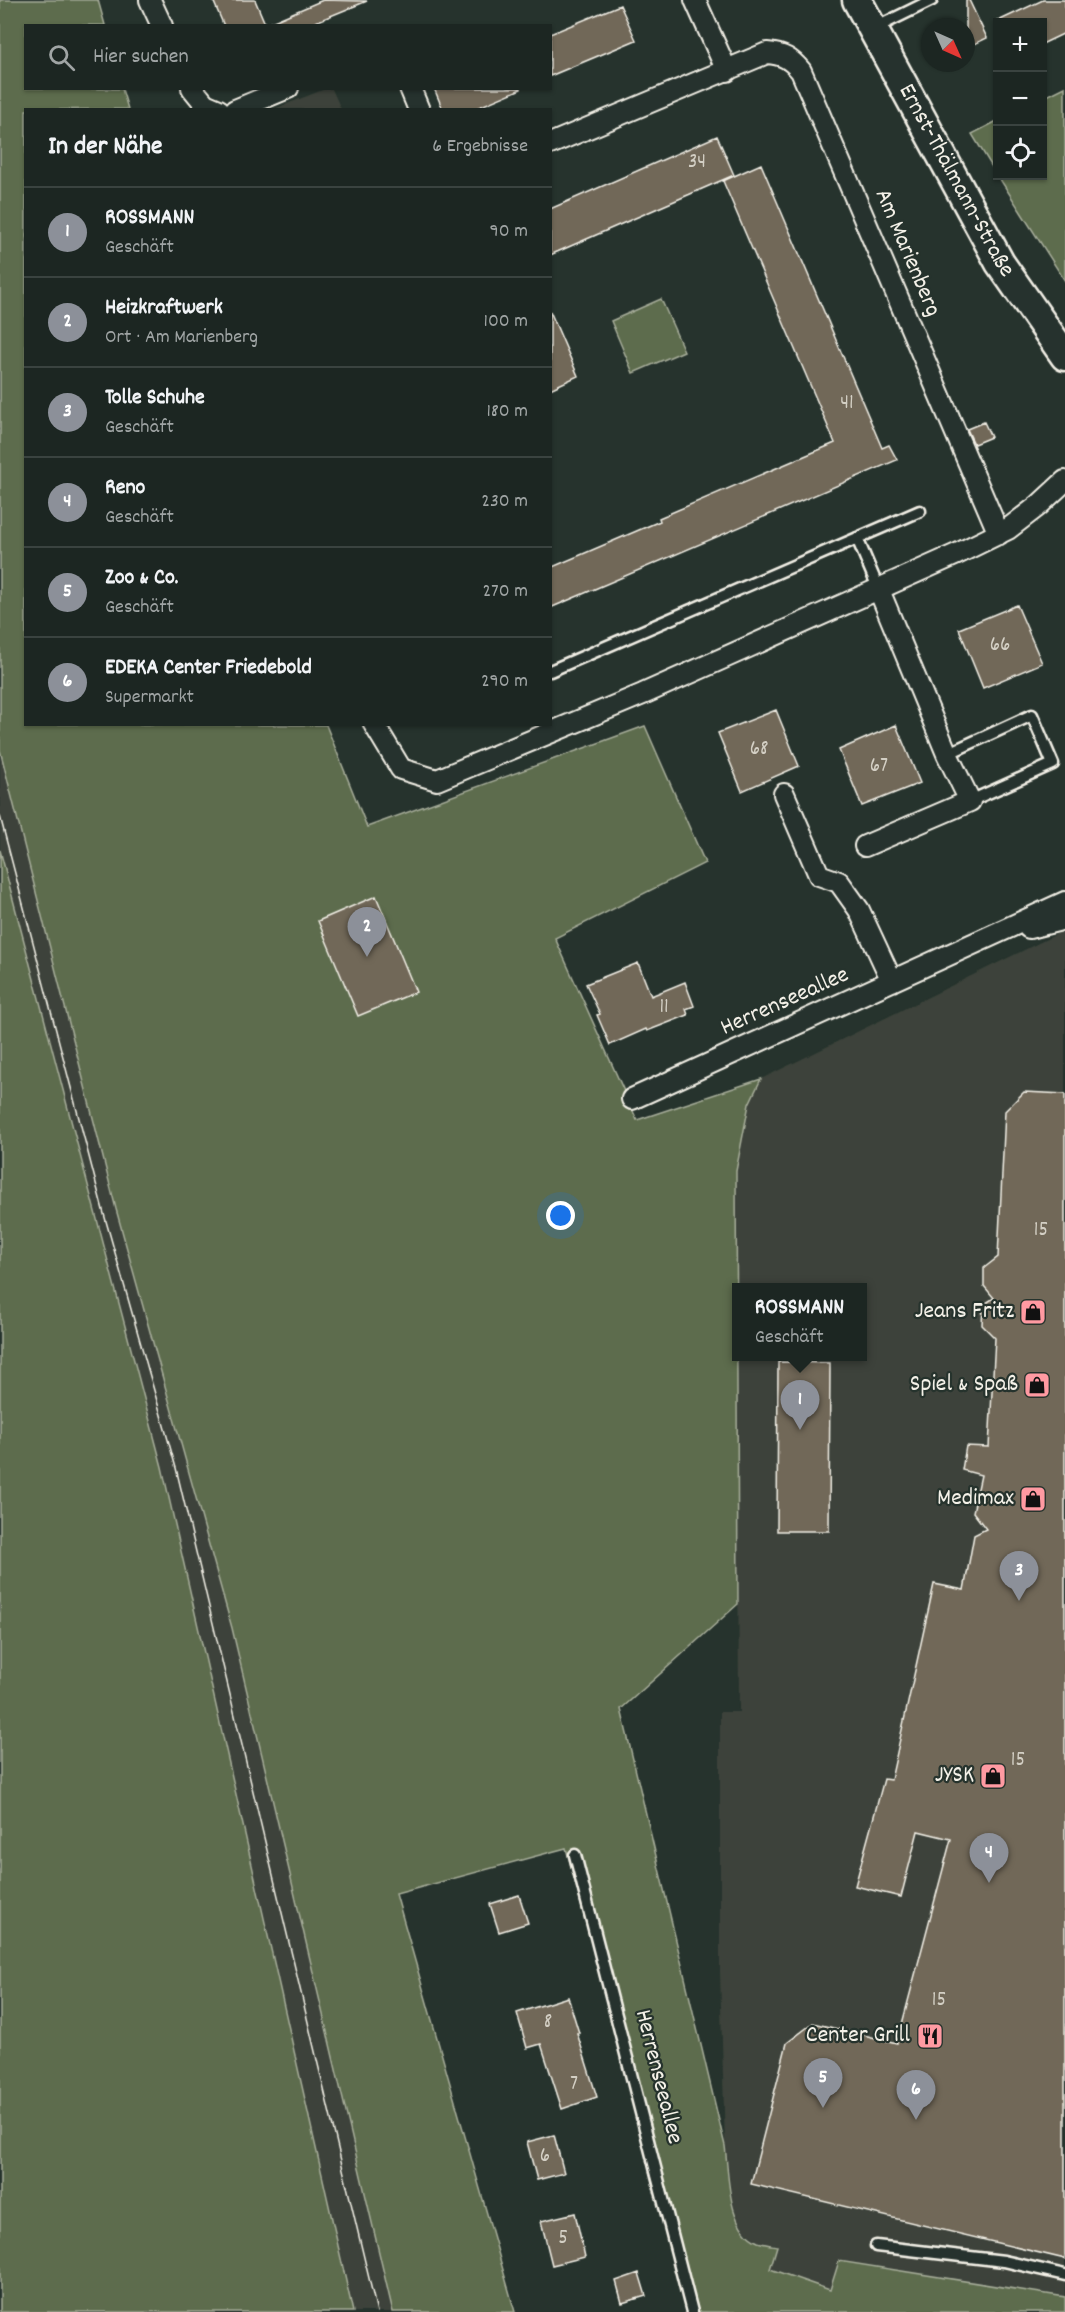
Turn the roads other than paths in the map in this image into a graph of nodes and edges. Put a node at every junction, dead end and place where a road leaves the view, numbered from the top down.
1 (150, 0) edge
2 (695, 0) edge
3 (857, 0) edge
4 (932, 0) edge
5 (161, 24) edge
6 (872, 29) junction
7 (727, 71) junction
8 (194, 90) edge
9 (283, 90) edge
10 (411, 90) edge
11 (214, 108) edge
12 (241, 108) edge
13 (418, 108) edge
14 (552, 143) edge
15 (1065, 356) edge
16 (1065, 481) edge
17 (920, 511) dead end
18 (999, 534) junction
19 (856, 538) junction
20 (879, 590) junction
21 (552, 670) edge
22 (375, 726) edge
23 (544, 730) edge
24 (947, 754) junction
25 (784, 794) dead end
26 (970, 801) junction
27 (865, 846) dead end
28 (1065, 902) edge
29 (1065, 919) edge
30 (958, 951) junction
31 (892, 981) junction
32 (632, 1099) dead end
33 (575, 1855) dead end
34 (876, 2246) dead end
35 (1065, 2275) edge
36 (692, 2312) edge

1 - 5 street
2 - 7 street
3 - 6 main road, Ernst-Thälmann-Straße
4 - 6 lane
6 - 15 main road, Ernst-Thälmann-Straße
7 - 14 street, Am Marienberg
7 - 18 street, Am Marienberg
8 - 11 street
9 - 12 street
10 - 13 street
16 - 18 street
17 - 19 lane
18 - 20 street
19 - 20 lane
19 - 21 lane
20 - 23 street
20 - 24 street
22 - 23 street
24 - 26 street
24 - 26 lane
25 - 31 street
26 - 27 street
28 - 30 street, Herrenseeallee
29 - 30 street, Herrenseeallee
30 - 31 street, Herrenseeallee
31 - 32 street, Herrenseeallee
33 - 36 lane, Herrenseeallee
34 - 35 lane

